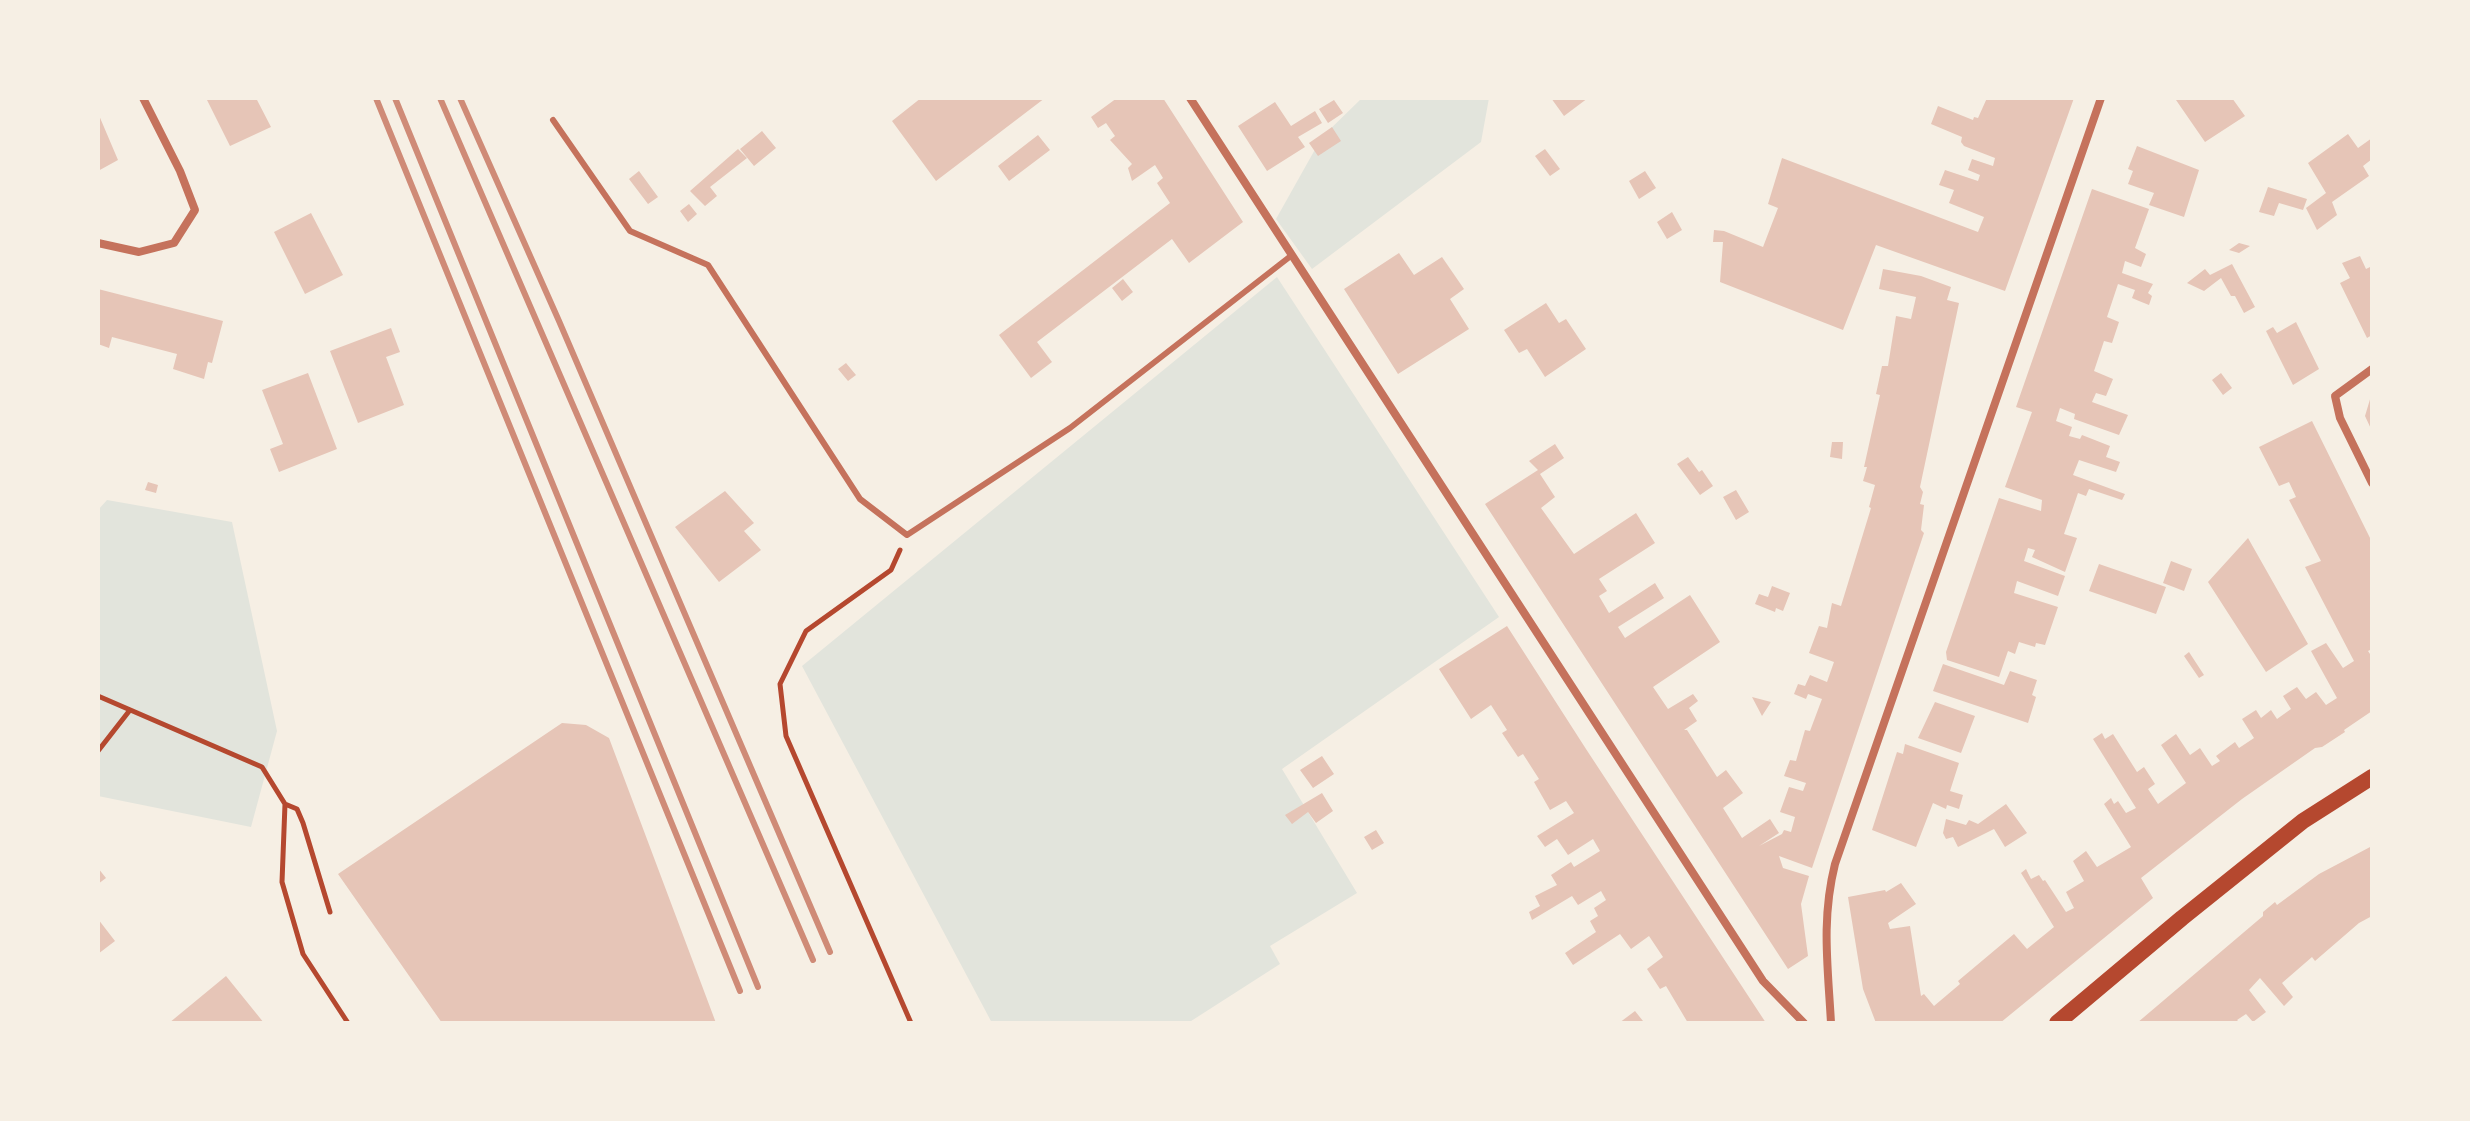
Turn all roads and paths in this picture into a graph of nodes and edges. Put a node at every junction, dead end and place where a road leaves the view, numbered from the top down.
1 (143, 98) edge
2 (1190, 98) edge
3 (2101, 98) edge
4 (553, 120) dead end
5 (98, 243) edge
6 (1292, 255) junction
7 (2372, 369) edge
8 (2372, 483) edge
9 (907, 535) junction
10 (98, 696) edge
11 (130, 710) junction
12 (98, 751) edge
13 (2372, 777) edge
14 (285, 804) junction
15 (330, 912) dead end
16 (348, 1023) edge
17 (911, 1023) edge
18 (1804, 1023) edge
19 (1831, 1023) edge
20 (2057, 1023) edge

1 - 5 street
2 - 6 street
3 - 19 street
4 - 9 lane
6 - 9 lane
6 - 18 street
7 - 8 street
9 - 17 path
10 - 11 path
11 - 12 path
11 - 14 path
13 - 20 main road
14 - 15 path
14 - 16 path

